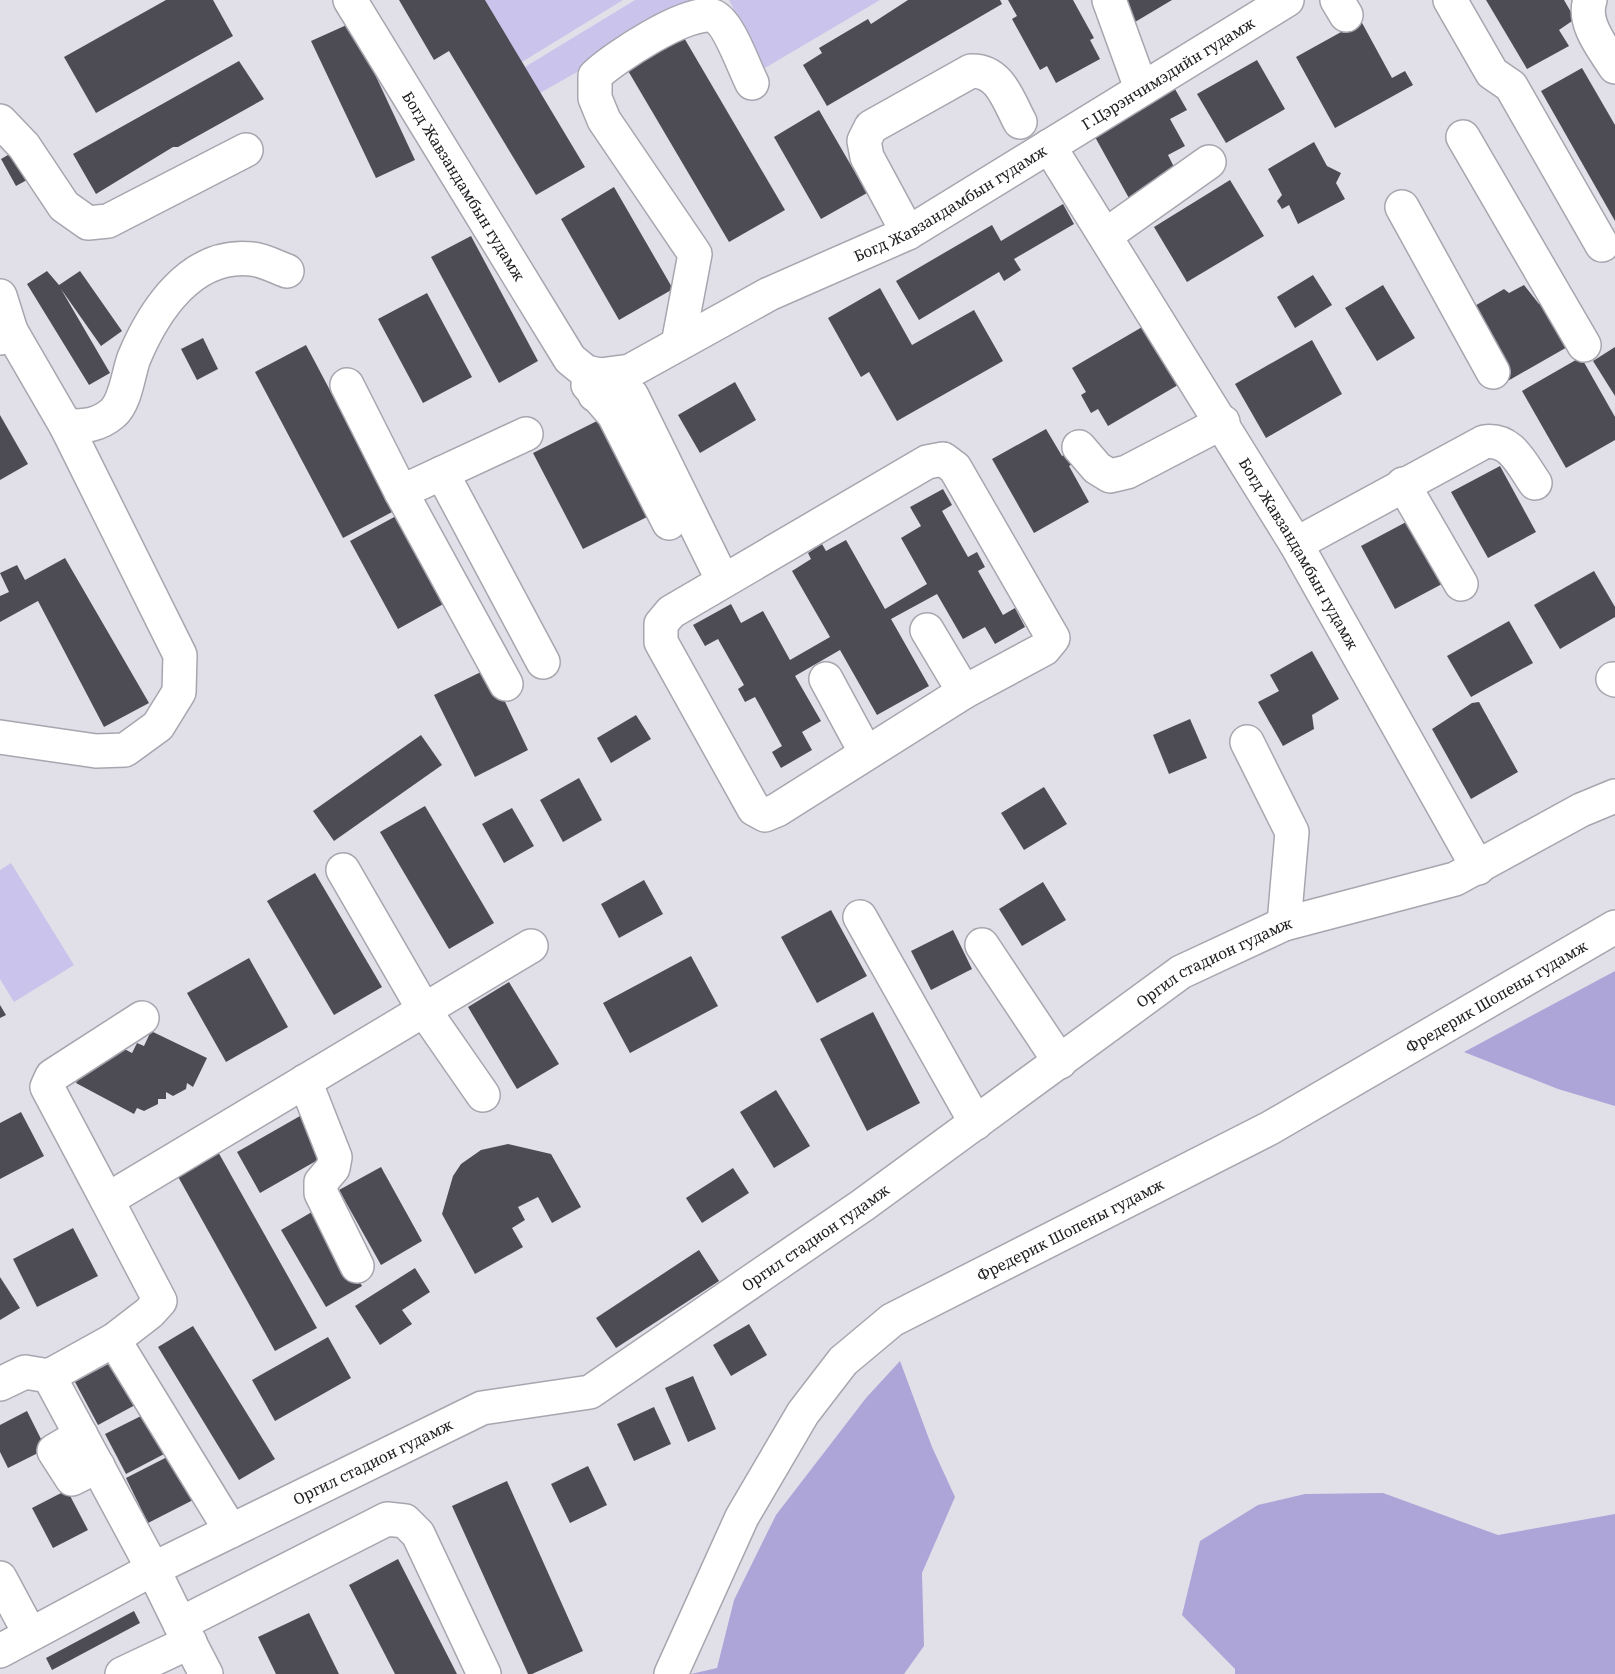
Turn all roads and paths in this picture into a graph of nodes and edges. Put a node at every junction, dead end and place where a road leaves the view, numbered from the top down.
1 (350, 0) edge
2 (1109, 0) edge
3 (1287, 0) edge
4 (1450, 0) edge
5 (1590, 0) edge
6 (1615, 67) edge
7 (752, 83) dead end
8 (1141, 88) junction
9 (0, 121) edge
10 (1020, 122) dead end
11 (1463, 136) dead end
12 (1049, 146) junction
13 (246, 150) dead end
14 (1209, 162) dead end
15 (1402, 207) dead end
16 (908, 233) junction
17 (1106, 235) junction
18 (1602, 245) dead end
19 (287, 271) dead end
20 (0, 296) edge
21 (6, 334) edge
22 (678, 344) junction
23 (1584, 345) dead end
24 (570, 359) junction
25 (1493, 372) dead end
26 (347, 385) dead end
27 (595, 395) junction
28 (1223, 422) junction
29 (66, 426) junction
30 (526, 434) dead end
31 (1079, 447) dead end
32 (442, 473) junction
33 (1535, 483) dead end
34 (1403, 484) junction
35 (401, 492) junction
36 (669, 523) dead end
37 (1296, 544) junction
38 (723, 581) junction
39 (1461, 584) dead end
40 (927, 630) dead end
41 (543, 662) dead end
42 (826, 679) dead end
43 (506, 684) dead end
44 (964, 692) junction
45 (0, 737) edge
46 (1247, 742) dead end
47 (866, 753) junction
48 (1615, 796) edge
49 (1478, 868) junction
50 (343, 870) dead end
51 (860, 916) dead end
52 (1284, 924) junction
53 (1615, 927) edge
54 (982, 945) dead end
55 (531, 946) dead end
56 (424, 1010) junction
57 (142, 1018) dead end
58 (1060, 1062) junction
59 (305, 1081) junction
60 (483, 1095) dead end
61 (976, 1123) junction
62 (107, 1200) junction
63 (357, 1266) dead end
64 (114, 1340) junction
65 (49, 1376) junction
66 (0, 1384) edge
67 (231, 1531) junction
68 (153, 1569) junction
69 (0, 1578) edge
70 (185, 1633) junction
71 (30, 1634) junction
72 (0, 1651) edge
73 (122, 1674) edge
74 (206, 1674) edge
75 (484, 1674) edge
76 (671, 1674) edge

1 - 24 street, Богд Жавзандамбын гудамж
2 - 8 street
3 - 8 street, Г.Цэрэнчимэдийн гудамж
4 - 18 street
5 - 6 street
7 - 22 street
8 - 12 street, Г.Цэрэнчимэдийн гудамж
9 - 13 street
10 - 16 street
11 - 23 street
12 - 16 street, Богд Жавзандамбын гудамж
12 - 17 street, Богд Жавзандамбын гудамж
14 - 17 street
15 - 25 street
16 - 22 street, Богд Жавзандамбын гудамж
17 - 28 street, Богд Жавзандамбын гудамж
19 - 29 street
20 - 21 street
21 - 29 street
22 - 24 street, Богд Жавзандамбын гудамж
24 - 27 street
26 - 35 street
27 - 36 street
27 - 38 street
28 - 31 street
28 - 37 street, Богд Жавзандамбын гудамж
29 - 45 street
30 - 32 street
32 - 35 street
32 - 41 street
33 - 34 street
34 - 37 street
34 - 39 street
35 - 43 street
37 - 49 street, Богд Жавзандамбын гудамж
38 - 44 street
38 - 47 street
40 - 44 street
42 - 47 street
44 - 47 street
46 - 52 street
48 - 49 street, Оргил стадион гудамж
49 - 52 street, Оргил стадион гудамж
50 - 56 street
51 - 61 street
52 - 58 street, Оргил стадион гудамж
53 - 76 street, Фредерик Шопены гудамж
54 - 58 street
55 - 56 street
56 - 59 street
56 - 60 street
57 - 62 street
58 - 61 street, Оргил стадион гудамж
59 - 62 street
59 - 63 street
61 - 67 street, Оргил стадион гудамж
62 - 64 street
64 - 65 street
64 - 67 street
65 - 66 street
65 - 68 street
67 - 68 street, Оргил стадион гудамж
68 - 70 street
68 - 71 street, Оргил стадион гудамж
69 - 71 street
70 - 73 street
70 - 74 street
70 - 75 street
71 - 72 street, Оргил стадион гудамж

